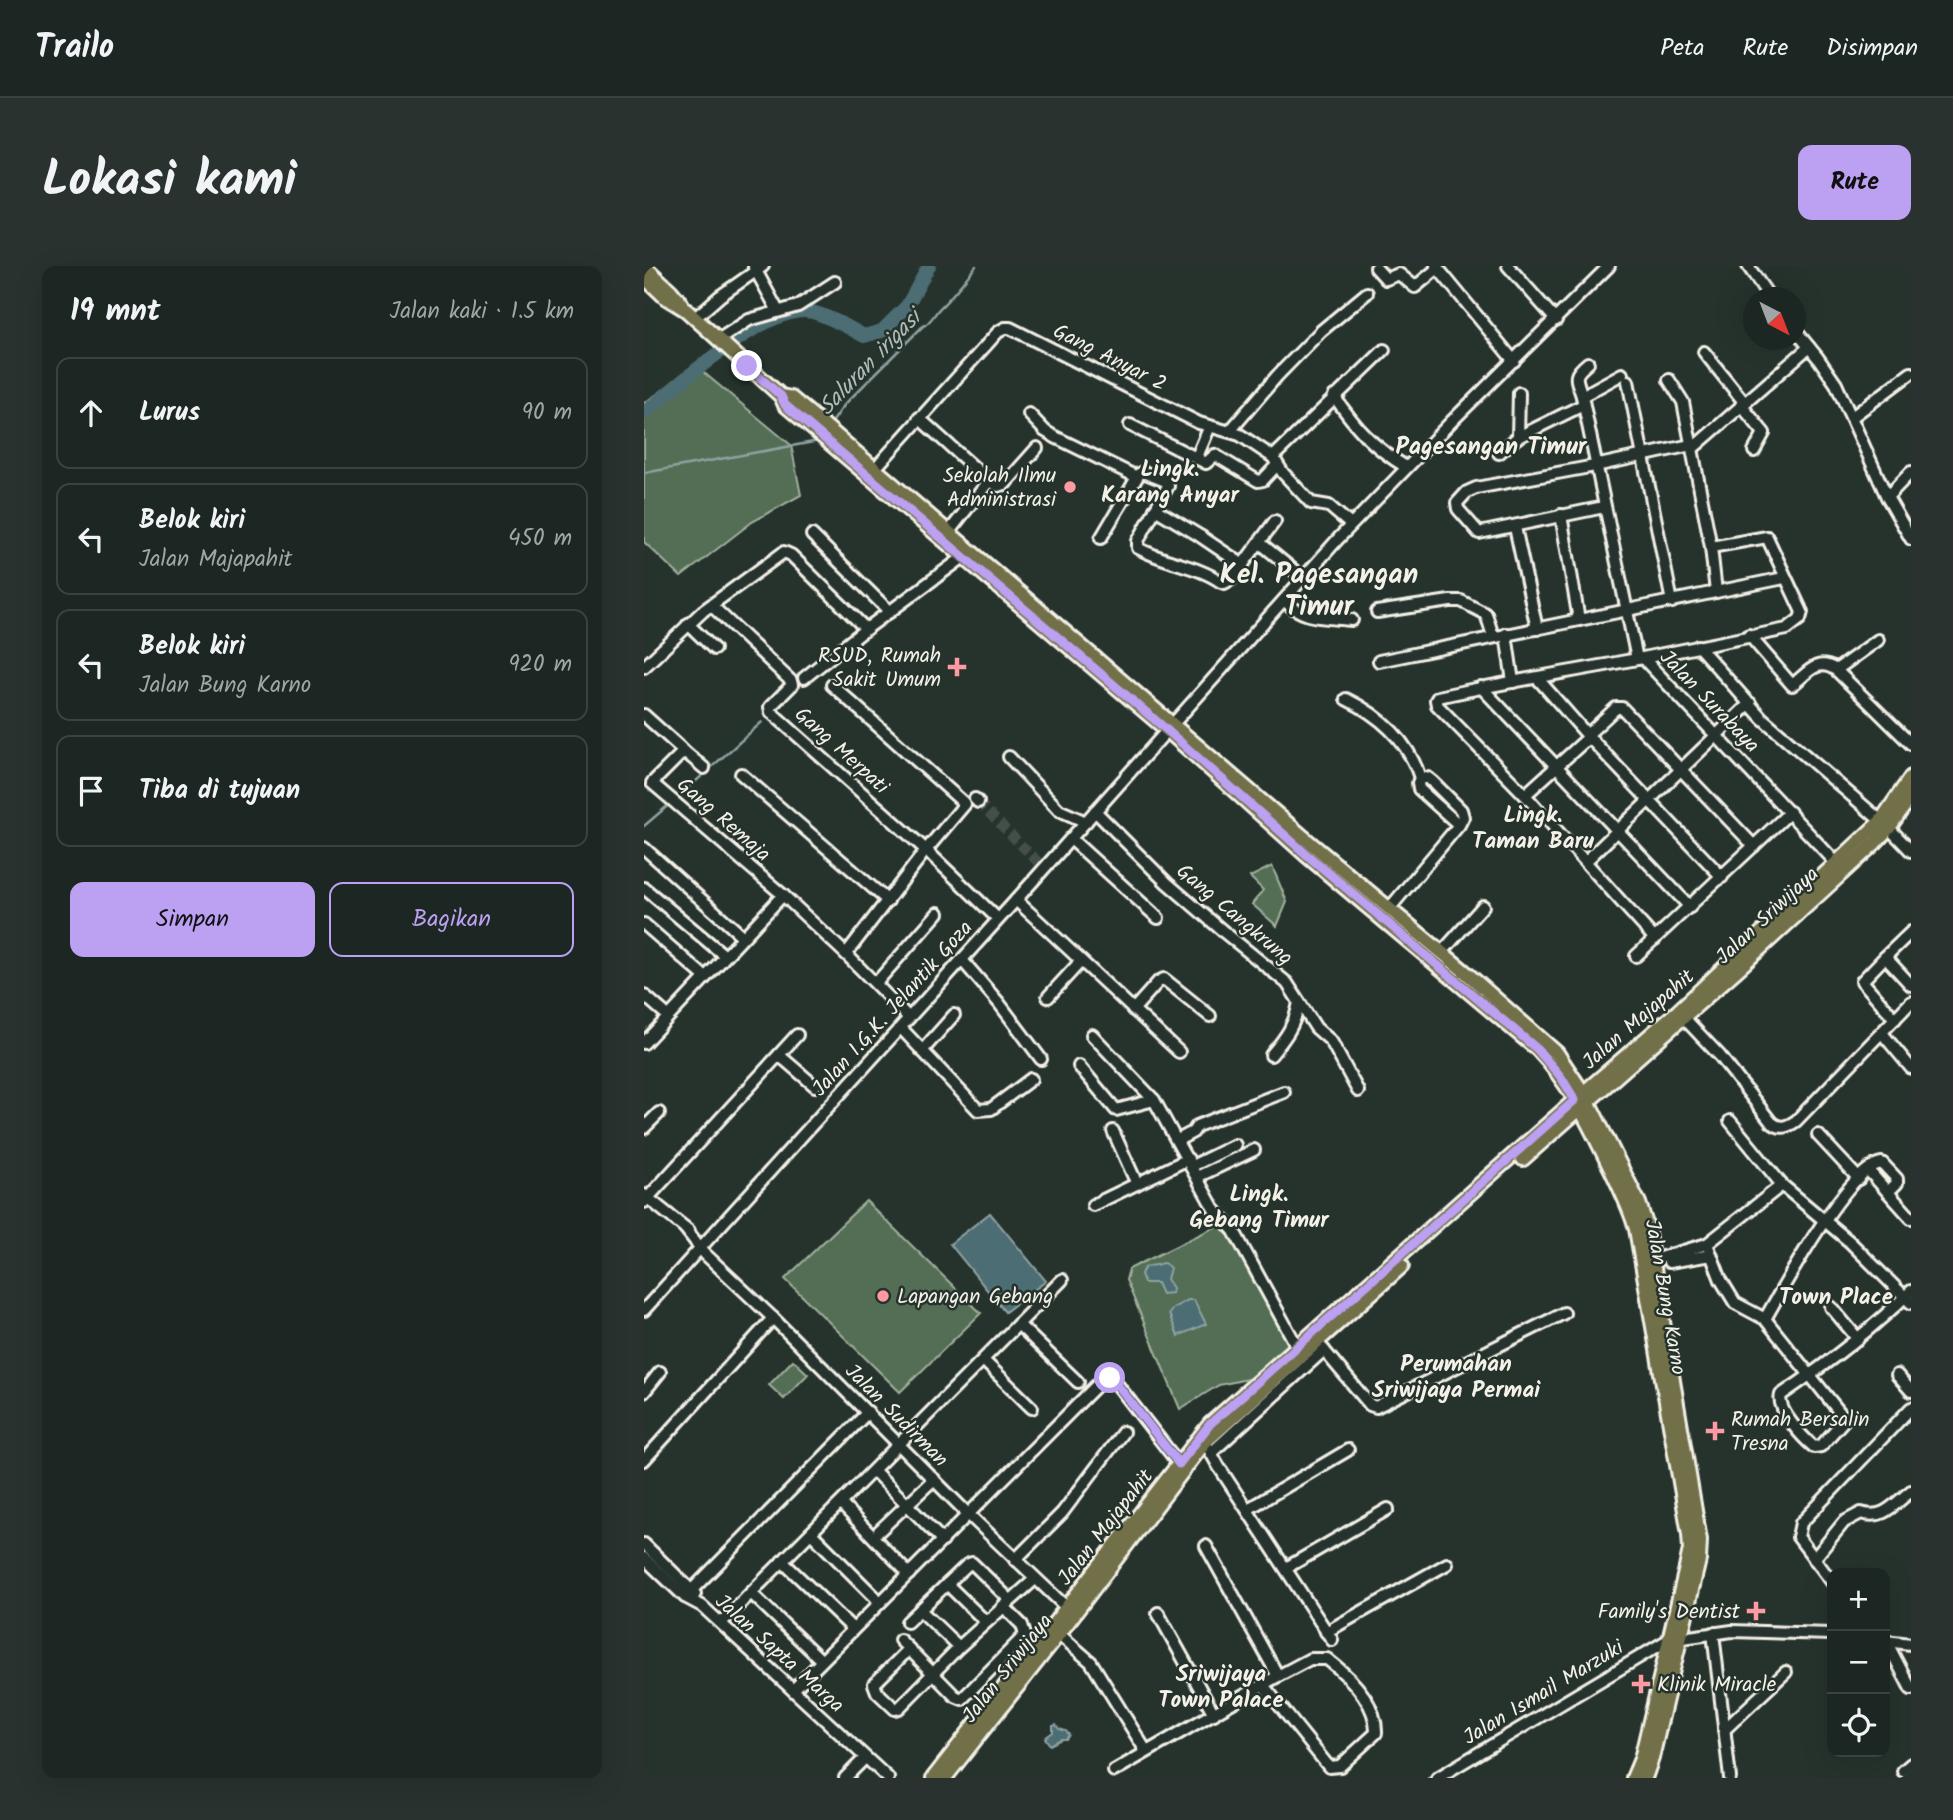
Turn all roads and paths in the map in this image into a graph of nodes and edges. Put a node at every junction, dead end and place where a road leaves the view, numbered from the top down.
1 (1508, 266) edge
2 (1591, 266) edge
3 (1609, 266) edge
4 (1748, 266) edge
5 (1437, 267) edge
6 (758, 268) edge
7 (1376, 268) edge
8 (645, 270) edge
9 (1599, 276) junction
10 (835, 282) dead end
11 (1762, 287) edge
12 (1367, 293) dead end
13 (778, 311) junction
14 (691, 314) junction
15 (1556, 320) junction
16 (720, 342) junction
17 (1806, 342) edge
18 (1810, 347) junction
19 (1384, 350) dead end
20 (1704, 352) dead end
21 (1514, 361) junction
22 (1588, 363) dead end
23 (1911, 373) edge
24 (1669, 380) dead end
25 (1519, 393) dead end
26 (1334, 396) junction
27 (1583, 400) junction
28 (1742, 403) junction
29 (1029, 414) dead end
30 (1852, 417) junction
31 (919, 418) junction
32 (1130, 425) dead end
33 (1210, 426) junction
34 (1230, 431) junction
35 (1518, 437) junction
36 (1692, 447) junction
37 (1037, 448) dead end
38 (1754, 451) dead end
39 (1499, 453) dead end
40 (1643, 454) junction
41 (1195, 459) junction
42 (1275, 461) junction
43 (1595, 466) junction
44 (1406, 467) junction
45 (1911, 472) edge
46 (871, 473) junction
47 (1138, 476) junction
48 (989, 481) junction
49 (1887, 497) junction
50 (1604, 507) junction
51 (1155, 509) junction
52 (1561, 515) junction
53 (1275, 521) dead end
54 (1351, 525) junction
55 (1515, 527) junction
56 (948, 533) junction
57 (1910, 534) edge
58 (813, 535) dead end
59 (1101, 538) dead end
60 (1259, 542) junction
61 (1711, 547) junction
62 (967, 555) junction
63 (1243, 565) junction
64 (1303, 578) junction
65 (1784, 578) junction
66 (1716, 592) junction
67 (1284, 600) junction
68 (1672, 602) junction
69 (712, 606) junction
70 (1624, 611) junction
71 (890, 612) junction
72 (1377, 612) dead end
73 (1352, 620) dead end
74 (1579, 620) junction
75 (688, 624) junction
76 (866, 629) junction
77 (1537, 629) junction
78 (1506, 634) junction
79 (1749, 635) junction
80 (1493, 636) junction
81 (1878, 640) dead end
82 (1698, 646) junction
83 (714, 649) dead end
84 (1640, 659) junction
85 (1379, 662) dead end
86 (644, 667) edge
87 (1836, 670) junction
88 (804, 678) dead end
89 (1538, 679) junction
90 (1513, 682) junction
91 (832, 685) dead end
92 (1481, 687) junction
93 (1346, 699) dead end
94 (1750, 703) junction
95 (644, 715) edge
96 (1170, 728) junction
97 (1588, 736) junction
98 (1717, 736) junction
99 (1911, 744) edge
100 (684, 751) junction
101 (1009, 757) dead end
102 (1555, 767) junction
103 (704, 768) dead end
104 (1681, 769) junction
105 (741, 774) dead end
106 (1911, 777) edge
107 (648, 780) edge
108 (1525, 795) junction
109 (1911, 796) edge
110 (1649, 801) junction
111 (1096, 811) junction
112 (1790, 812) junction
113 (1086, 822) junction
114 (1885, 825) junction
115 (1617, 831) junction
116 (1071, 839) junction
117 (1755, 846) junction
118 (644, 848) edge
119 (926, 850) junction
120 (1911, 851) edge
121 (1321, 859) junction
122 (1586, 861) junction
123 (1840, 867) junction
124 (1723, 877) junction
125 (644, 888) edge
126 (783, 895) junction
127 (888, 901) junction
128 (1016, 901) junction
129 (1483, 906) dead end
130 (1690, 907) junction
131 (1389, 909) junction
132 (938, 913) dead end
133 (1158, 918) dead end
134 (999, 919) junction
135 (644, 924) edge
136 (1911, 932) edge
137 (742, 936) junction
138 (1655, 939) junction
139 (1442, 952) junction
140 (846, 954) junction
141 (725, 956) junction
142 (1636, 956) dead end
143 (1885, 957) junction
144 (962, 960) junction
145 (1081, 961) junction
146 (1735, 966) junction
147 (1460, 974) junction
148 (705, 977) junction
149 (876, 983) junction
150 (1911, 985) edge
151 (1293, 992) junction
152 (644, 995) edge
153 (1048, 997) dead end
154 (1911, 1002) edge
155 (1133, 1010) junction
156 (954, 1015) dead end
157 (668, 1016) junction
158 (1210, 1016) dead end
159 (909, 1018) junction
160 (1684, 1018) junction
161 (1895, 1019) junction
162 (901, 1028) junction
163 (1882, 1033) junction
164 (797, 1035) dead end
165 (1092, 1035) dead end
166 (644, 1043) edge
167 (922, 1051) junction
168 (1179, 1052) dead end
169 (779, 1055) junction
170 (1272, 1055) dead end
171 (1041, 1059) dead end
172 (1079, 1066) dead end
173 (1911, 1068) edge
174 (1031, 1079) dead end
175 (815, 1086) dead end
176 (1358, 1091) dead end
177 (1284, 1092) dead end
178 (1582, 1100) junction
179 (1157, 1105) junction
180 (659, 1113) dead end
181 (1730, 1121) dead end
182 (644, 1128) edge
183 (1113, 1131) dead end
184 (1818, 1135) dead end
185 (1178, 1140) junction
186 (1235, 1145) dead end
187 (1254, 1150) dead end
188 (1190, 1162) junction
189 (1868, 1170) junction
190 (1197, 1177) junction
191 (1859, 1179) junction
192 (1138, 1184) junction
193 (1782, 1185) junction
194 (1888, 1192) junction
195 (645, 1199) edge
196 (1093, 1205) dead end
197 (1911, 1218) edge
198 (1824, 1219) junction
199 (685, 1228) junction
200 (1642, 1228) junction
201 (707, 1240) junction
202 (699, 1249) junction
203 (1709, 1250) junction
204 (1653, 1263) junction
205 (1062, 1280) dead end
206 (1909, 1297) edge
207 (1831, 1307) dead end
208 (644, 1310) edge
209 (1564, 1313) dead end
210 (773, 1318) junction
211 (1765, 1319) junction
212 (1018, 1324) junction
213 (1321, 1339) junction
214 (1857, 1339) junction
215 (1299, 1351) junction
216 (983, 1360) junction
217 (1665, 1365) junction
218 (660, 1371) dead end
219 (1897, 1375) dead end
220 (1809, 1376) junction
221 (1078, 1382) dead end
222 (1911, 1391) edge
223 (644, 1392) edge
224 (1032, 1408) dead end
225 (1911, 1408) edge
226 (867, 1412) junction
227 (1123, 1432) dead end
228 (899, 1446) junction
229 (1208, 1448) junction
230 (1348, 1450) dead end
231 (644, 1460) edge
232 (1179, 1464) junction
233 (874, 1471) junction
234 (934, 1479) junction
235 (1911, 1491) edge
236 (841, 1504) junction
237 (907, 1506) junction
238 (1248, 1510) junction
239 (1388, 1510) dead end
240 (968, 1514) junction
241 (878, 1531) dead end
242 (811, 1533) junction
243 (943, 1541) junction
244 (1124, 1542) junction
245 (644, 1544) edge
246 (1206, 1546) dead end
247 (644, 1558) edge
248 (1814, 1559) junction
249 (1016, 1560) junction
250 (782, 1561) junction
251 (1447, 1564) dead end
252 (1286, 1568) junction
253 (909, 1574) junction
254 (1827, 1576) edge
255 (1035, 1579) junction
256 (947, 1584) junction
257 (751, 1593) junction
258 (688, 1594) junction
259 (880, 1602) junction
260 (1006, 1603) junction
261 (1067, 1608) junction
262 (920, 1610) junction
263 (1158, 1613) dead end
264 (907, 1622) dead end
265 (986, 1622) junction
266 (721, 1623) junction
267 (852, 1628) junction
268 (1713, 1633) junction
269 (1059, 1634) junction
270 (1827, 1634) edge
271 (1673, 1639) junction
272 (900, 1640) dead end
273 (1890, 1642) edge
274 (1911, 1644) edge
275 (959, 1647) junction
276 (909, 1649) junction
277 (1890, 1650) edge
278 (821, 1660) junction
279 (1786, 1672) dead end
280 (934, 1674) junction
281 (1278, 1675) junction
282 (1264, 1685) junction
283 (1911, 1689) edge
284 (793, 1690) junction
285 (1214, 1714) junction
286 (1724, 1730) junction
287 (1652, 1734) junction
288 (1146, 1751) junction
289 (865, 1758) junction
290 (1114, 1771) dead end
291 (845, 1778) edge
292 (888, 1778) edge
293 (933, 1778) edge
294 (945, 1778) edge
295 (1437, 1778) edge
296 (1633, 1778) edge
297 (1645, 1778) edge
298 (1730, 1778) edge

1 - 15 street
2 - 9 street
3 - 9 street, Jalan I.G.K. Jelantik Goza
4 - 11 street
5 - 7 street
5 - 21 street
6 - 13 street
6 - 14 street
8 - 14 main road
9 - 15 street, Jalan I.G.K. Jelantik Goza
10 - 13 street
12 - 34 street
13 - 16 street
14 - 16 main road
15 - 21 street, Jalan I.G.K. Jelantik Goza
16 - 46 main road
17 - 18 street
18 - 28 street
18 - 30 street
19 - 26 street
20 - 28 street
21 - 44 street, Jalan I.G.K. Jelantik Goza
22 - 27 street, Jalan Surabaya
23 - 30 street
24 - 36 street
25 - 35 street
26 - 42 street
26 - 44 street
27 - 35 street
27 - 40 street
27 - 43 street, Jalan Surabaya
28 - 36 street
28 - 38 street
29 - 47 street
30 - 49 street
31 - 33 street, Gang Anyar 2
31 - 46 street, Gang Anyar 2
31 - 48 street
32 - 41 street
33 - 34 street, Gang Anyar 2
33 - 41 street
34 - 42 street, Gang Anyar 2
35 - 39 street
36 - 40 street
36 - 61 street
37 - 48 street
40 - 43 street
40 - 68 street
41 - 42 street
42 - 54 street, Gang Anyar 2
43 - 50 street, Jalan Surabaya
43 - 55 street
44 - 54 street, Jalan I.G.K. Jelantik Goza
45 - 49 street
46 - 56 main road
46 - 62 main road
47 - 51 street
47 - 59 street
48 - 56 street
49 - 57 street
50 - 52 street
50 - 70 street, Jalan Surabaya
51 - 63 street
51 - 63 street
52 - 55 street
52 - 74 street
53 - 60 street
54 - 64 street, Jalan I.G.K. Jelantik Goza
55 - 77 street
56 - 62 main road
58 - 71 street
60 - 63 street
60 - 64 street
61 - 65 street
61 - 66 street
62 - 71 street
62 - 96 main road
64 - 67 street, Jalan I.G.K. Jelantik Goza
65 - 66 street
65 - 79 street
66 - 68 street
67 - 73 street
67 - 96 street, Jalan I.G.K. Jelantik Goza
68 - 70 street
69 - 75 street
69 - 76 street
69 - 119 street, Gang Merpati
70 - 74 street
70 - 84 street, Jalan Surabaya
71 - 76 street
72 - 80 street
74 - 77 street
75 - 83 street
75 - 86 street
76 - 88 street
77 - 78 street
78 - 80 street
78 - 90 street
79 - 82 street
79 - 87 street
80 - 85 street
81 - 87 street
82 - 84 street
82 - 94 street
84 - 89 street
84 - 98 street, Jalan Surabaya
87 - 99 street
89 - 90 street
89 - 97 street
90 - 92 street
91 - 119 street
92 - 102 street
92 - 108 street
93 - 131 street
94 - 98 street
94 - 114 street
95 - 100 street, Gang Remaja
96 - 111 street, Jalan I.G.K. Jelantik Goza
96 - 121 main road
97 - 102 street
97 - 104 street
97 - 110 street
98 - 104 street
98 - 112 street, Jalan Surabaya
100 - 103 street
100 - 107 street, Gang Remaja
101 - 113 street
102 - 108 street
102 - 115 street
104 - 110 street
104 - 117 street
105 - 127 street
106 - 114 main road
107 - 126 street, Gang Remaja
108 - 122 street
109 - 114 main road, Jalan Sriwijaya
110 - 115 street
110 - 124 street
111 - 113 street, Jalan I.G.K. Jelantik Goza
111 - 151 street, Gang Cangkrung
112 - 117 street
112 - 123 street, Jalan Surabaya
113 - 116 street, Jalan I.G.K. Jelantik Goza
114 - 120 street
114 - 123 main road, Jalan Sriwijaya
115 - 122 street
115 - 130 street
116 - 128 street, Jalan I.G.K. Jelantik Goza
116 - 133 street
117 - 124 street
118 - 137 street
119 - 127 street
119 - 134 street, Gang Merpati
121 - 131 main road
121 - 147 main road
122 - 138 street
123 - 146 main road, Jalan Sriwijaya
124 - 130 street
125 - 141 street
126 - 137 street
126 - 140 street, Gang Remaja
127 - 140 street
128 - 134 street, Jalan I.G.K. Jelantik Goza
128 - 145 street
129 - 139 street
130 - 138 street
131 - 139 main road
132 - 149 street
134 - 144 street, Jalan I.G.K. Jelantik Goza
135 - 148 street
136 - 143 street
137 - 141 street
138 - 142 street
139 - 147 main road
140 - 149 street, Gang Remaja
141 - 148 street
143 - 150 street
143 - 161 street
144 - 159 street, Jalan I.G.K. Jelantik Goza
144 - 171 street
145 - 153 street
145 - 155 street
146 - 160 main road, Jalan Sriwijaya
146 - 178 main road, Jalan Majapahit
147 - 178 main road
148 - 157 street
149 - 159 street, Gang Remaja
151 - 170 street
151 - 176 street, Gang Cangkrung
152 - 157 street
154 - 161 street
155 - 158 street
155 - 168 street
156 - 167 street
157 - 166 street
159 - 162 street, Jalan I.G.K. Jelantik Goza
160 - 163 street
160 - 178 main road, Jalan Sriwijaya
161 - 163 street
162 - 167 street
162 - 201 street, Jalan I.G.K. Jelantik Goza
163 - 173 street
164 - 169 street
165 - 179 street
167 - 174 street
169 - 175 street
169 - 195 street
172 - 179 street
177 - 185 street
178 - 200 main road
178 - 213 main road, Jalan Sriwijaya
179 - 185 street
180 - 182 street
181 - 193 street
183 - 192 street
184 - 191 street
185 - 188 street
186 - 188 street
187 - 190 street
188 - 190 street
188 - 192 street
189 - 191 street
189 - 194 street
189 - 194 street
190 - 215 street
191 - 198 street
192 - 196 street
193 - 198 street
193 - 203 street
194 - 197 street
195 - 199 street
198 - 206 street
198 - 211 street
199 - 201 street
199 - 202 street, Jalan Sudirman
200 - 204 main road
200 - 217 main road, Jalan Bung Karno
201 - 202 street, Jalan I.G.K. Jelantik Goza
202 - 208 street, Jalan I.G.K. Jelantik Goza
202 - 210 street, Jalan Sudirman
203 - 204 street
203 - 204 street
203 - 211 street
204 - 217 main road
205 - 212 street
206 - 214 street
207 - 214 street
209 - 213 street
210 - 226 street, Jalan Sudirman
210 - 231 street
211 - 220 street
212 - 216 street
212 - 221 street
213 - 215 main road, Jalan Sriwijaya
213 - 229 street
214 - 220 street
215 - 229 main road, Jalan Sriwijaya
215 - 232 main road, Jalan Majapahit
216 - 224 street
216 - 228 street
217 - 271 main road
218 - 223 street
219 - 222 street
220 - 220 street
225 - 248 street
226 - 228 street, Jalan Sudirman
226 - 258 street
227 - 249 street
228 - 233 street
228 - 234 street, Jalan Sudirman
229 - 238 street
229 - 244 main road, Jalan Sriwijaya
230 - 238 street
232 - 240 street
232 - 244 main road, Jalan Majapahit
233 - 236 street
233 - 237 street
234 - 237 street
234 - 240 street, Jalan Sudirman
235 - 248 street
236 - 242 street
236 - 253 street
237 - 241 street
237 - 243 street
238 - 252 street
239 - 252 street
240 - 243 street
240 - 249 street, Jalan Sudirman
242 - 250 street
242 - 259 street
243 - 253 street
244 - 261 main road, Jalan Majapahit
244 - 269 main road, Jalan Sriwijaya
245 - 258 street
246 - 281 street
247 - 258 street, Jalan Sapta Marga
248 - 254 street
249 - 255 street, Jalan Sudirman
250 - 257 street
250 - 267 street
251 - 252 street
253 - 259 street
255 - 260 street
255 - 261 street, Jalan Sudirman
256 - 260 street
256 - 262 street
256 - 265 street
257 - 266 street
257 - 278 street
258 - 266 street, Jalan Sapta Marga
259 - 267 street
260 - 265 street
260 - 280 street
261 - 293 main road, Jalan Majapahit
262 - 264 street
262 - 275 street
263 - 285 street
265 - 275 street
266 - 284 street, Jalan Sapta Marga
267 - 278 street
268 - 270 street
268 - 271 street
268 - 286 street
269 - 288 street
269 - 294 main road, Jalan Sriwijaya
271 - 287 main road
271 - 295 street, Jalan Ismail Marzuki
272 - 276 street
273 - 274 street
275 - 280 street
276 - 280 street
276 - 280 street
277 - 283 street
278 - 284 street
279 - 286 street
281 - 282 street
281 - 282 street
282 - 285 street
284 - 289 street, Jalan Sapta Marga
285 - 288 street
286 - 298 street
287 - 296 main road
287 - 297 main road
288 - 290 street
289 - 291 street
289 - 292 street, Jalan Sapta Marga

